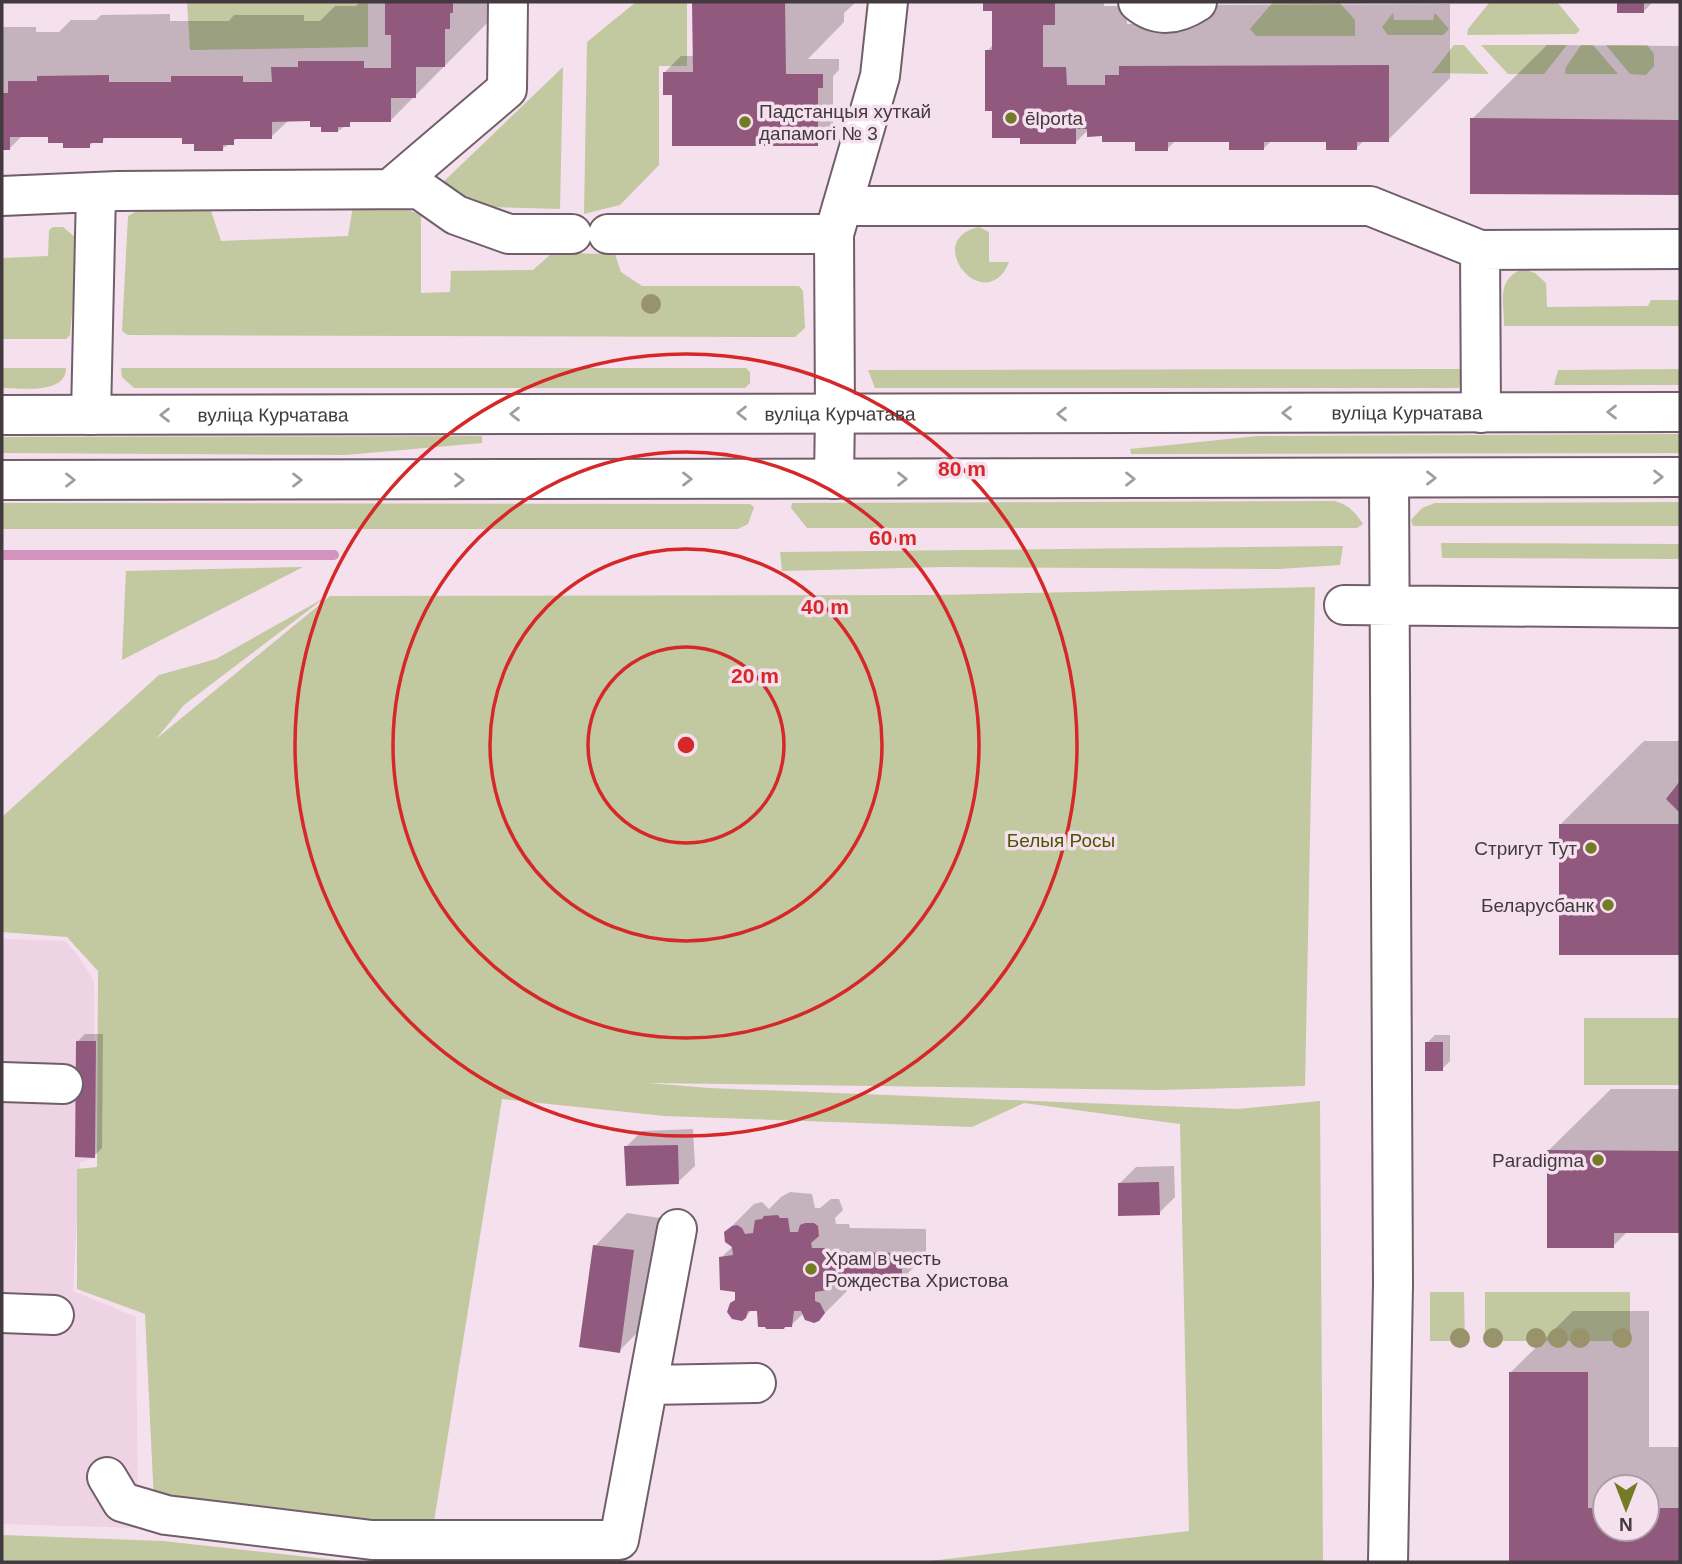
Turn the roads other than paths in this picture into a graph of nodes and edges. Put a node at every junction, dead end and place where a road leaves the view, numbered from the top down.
1 (508, 2) edge
2 (888, 2) edge
3 (1138, 2) edge
4 (1197, 2) edge
5 (391, 188) junction
6 (96, 192) junction
7 (2, 196) edge
8 (838, 220) junction
9 (1680, 249) edge
10 (1480, 250) junction
11 (1680, 412) edge
12 (835, 413) junction
13 (1481, 413) junction
14 (2, 415) edge
15 (91, 415) junction
16 (1680, 477) edge
17 (834, 479) junction
18 (1389, 479) junction
19 (2, 480) edge
20 (1344, 605) dead end
21 (1389, 606) junction
22 (1680, 608) edge
23 (2, 1083) edge
24 (63, 1084) dead end
25 (677, 1228) dead end
26 (2, 1313) edge
27 (54, 1315) dead end
28 (756, 1382) dead end
29 (648, 1385) junction
30 (107, 1477) dead end
31 (1388, 1562) edge

1 - 5 main road
2 - 8 main road
3 - 4 main road
5 - 6 main road
5 - 8 main road
6 - 7 main road
6 - 15 main road
8 - 10 main road
8 - 12 main road
9 - 10 main road
10 - 13 main road
11 -> 13 main road, вуліца Курчатава
13 -> 12 main road, вуліца Курчатава
12 -> 15 main road, вуліца Курчатава
12 - 17 main road
14 - 15 main road, вуліца Курчатава
18 -> 16 main road
17 -> 18 main road
19 -> 17 main road
18 - 21 main road
20 - 21 main road
21 - 22 main road
21 - 31 main road
23 - 24 main road
25 - 29 main road
26 - 27 main road
28 - 29 main road
29 - 30 main road

